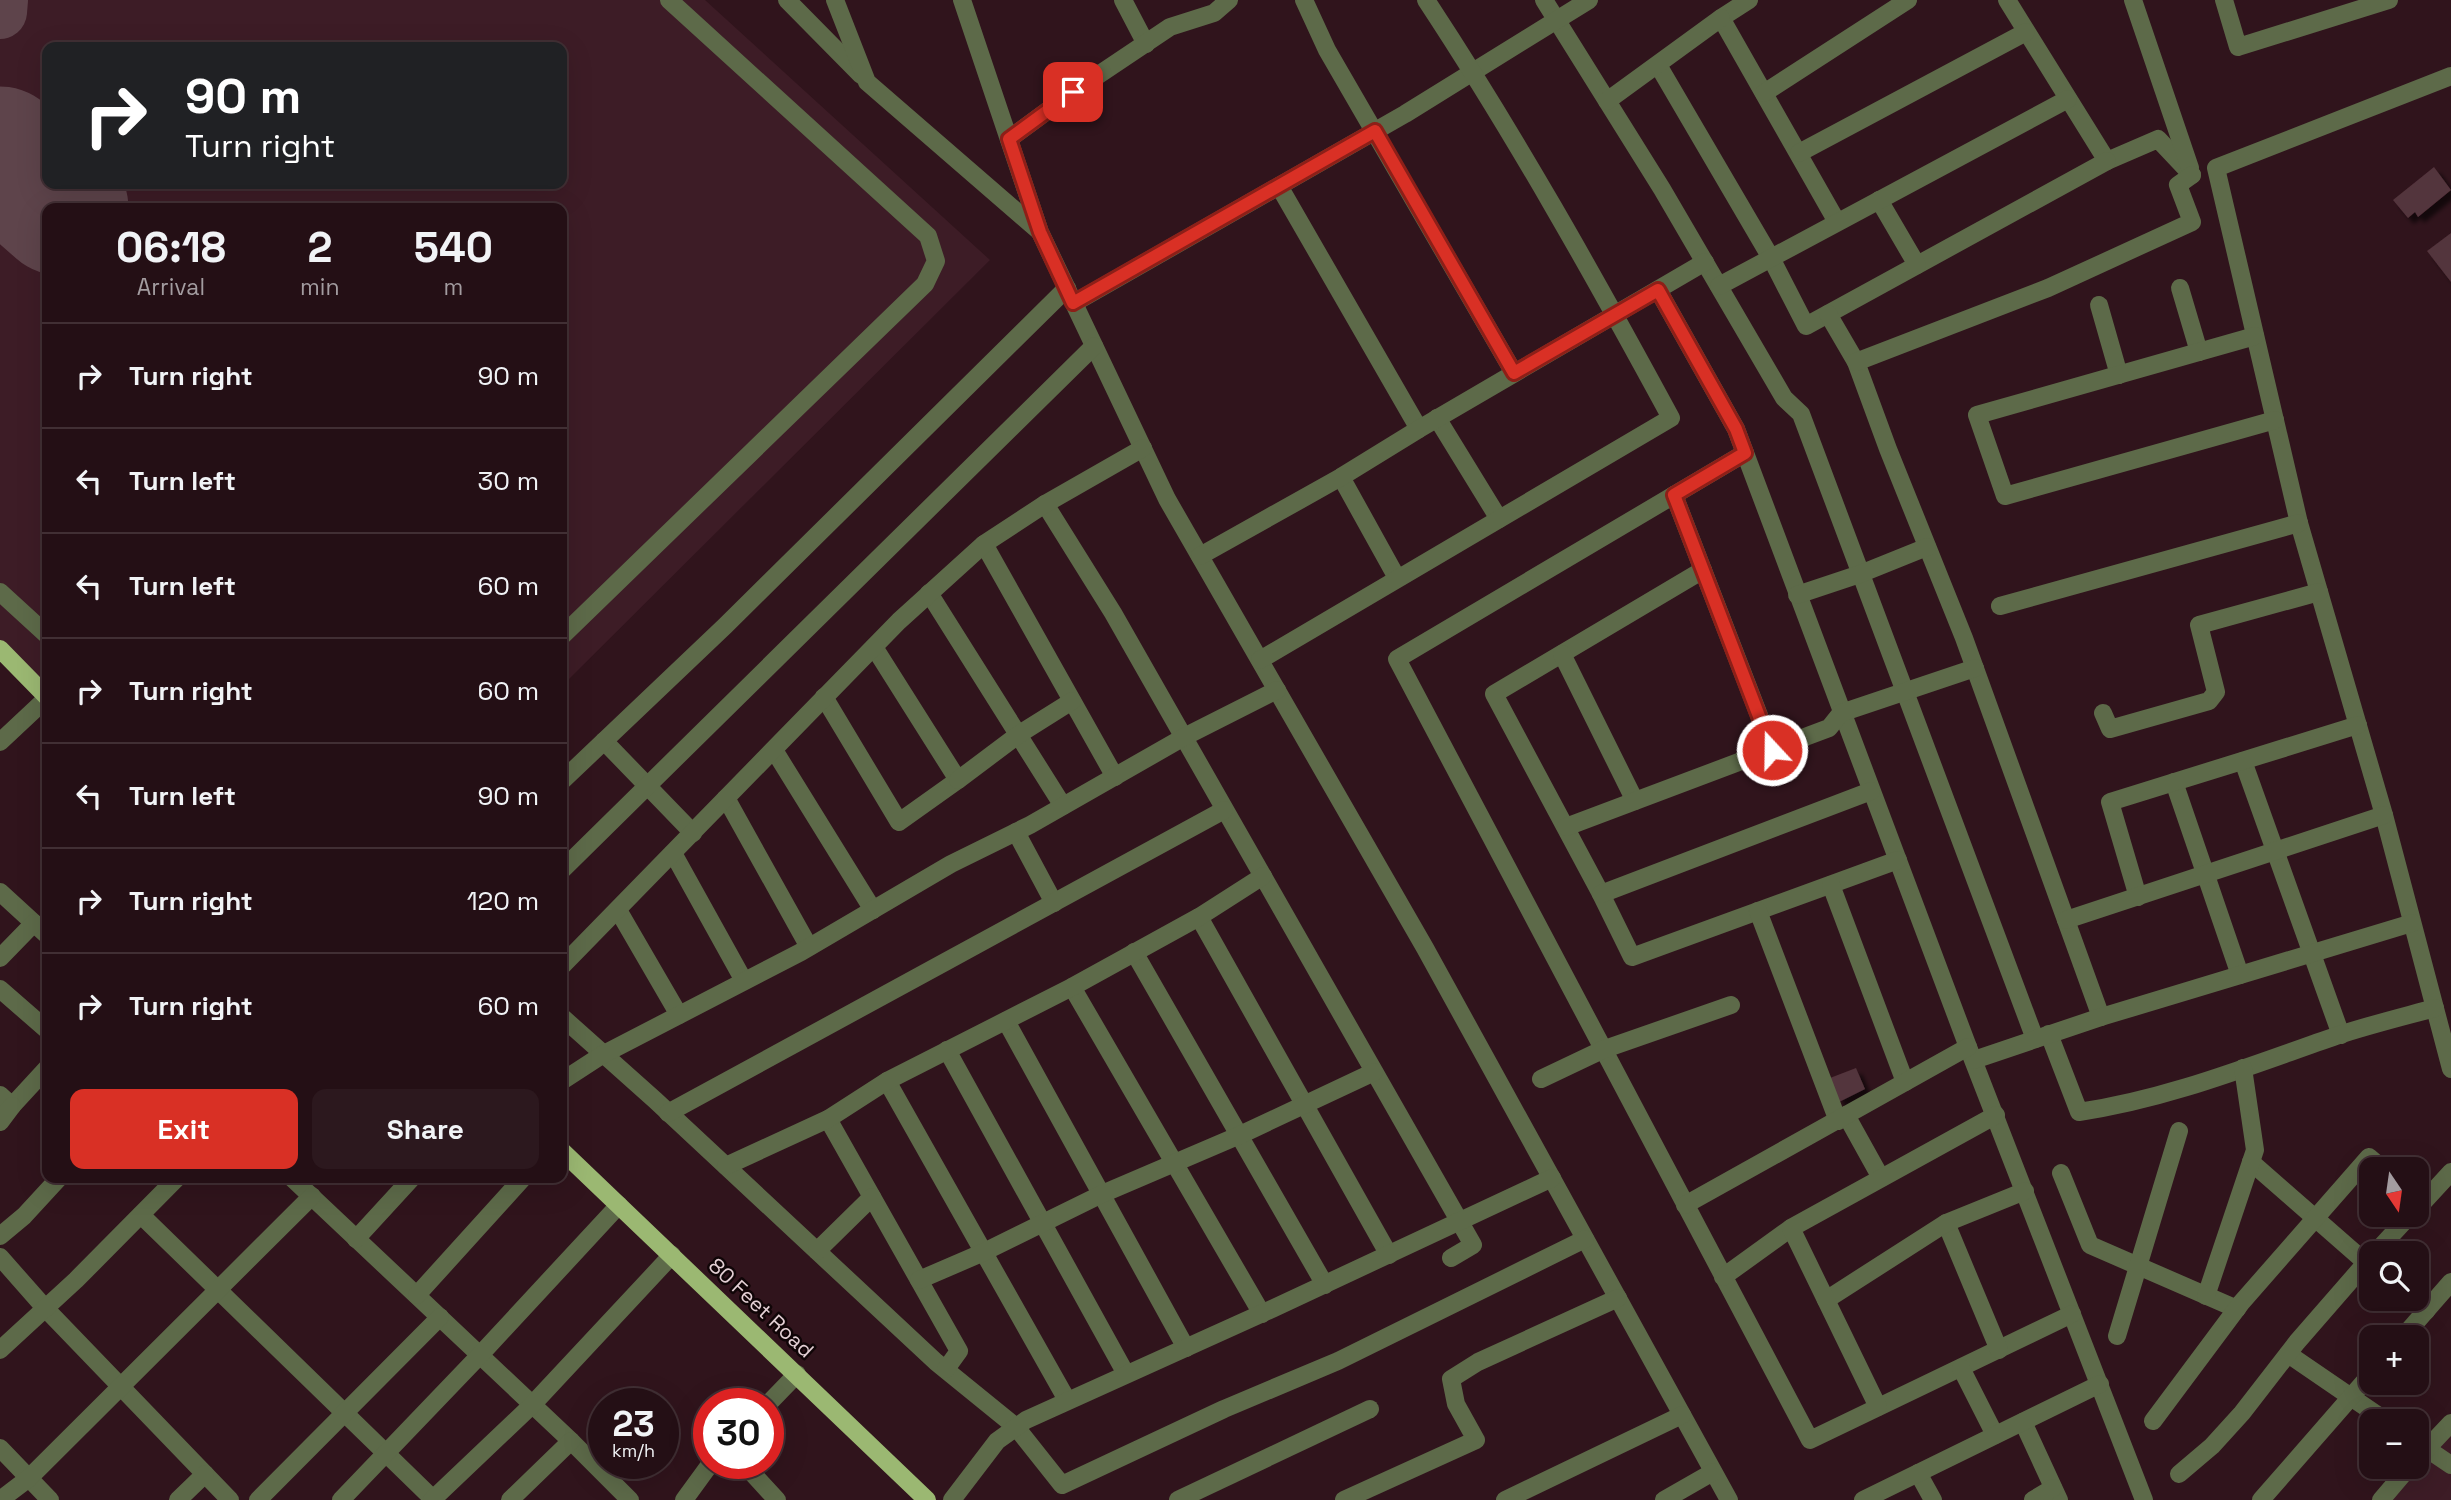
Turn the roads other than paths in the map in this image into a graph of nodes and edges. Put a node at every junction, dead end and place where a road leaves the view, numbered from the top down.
1 (668, 0) edge
2 (788, 0) edge
3 (835, 0) edge
4 (962, 0) edge
5 (1123, 0) edge
6 (1229, 0) edge
7 (1304, 0) edge
8 (1426, 0) edge
9 (1544, 0) edge
10 (1589, 0) edge
11 (1749, 0) edge
12 (1908, 0) edge
13 (2007, 0) edge
14 (2133, 0) edge
15 (2224, 0) edge
16 (2389, 0) edge
17 (1721, 18) junction
18 (1557, 22) junction
19 (2026, 32) junction
20 (1146, 44) junction
21 (1658, 65) junction
22 (1473, 71) junction
23 (2451, 76) edge
24 (867, 82) junction
25 (1764, 93) junction
26 (2068, 99) junction
27 (1607, 101) junction
28 (1375, 131) junction
29 (1009, 139) junction
30 (1799, 153) junction
31 (2107, 161) junction
32 (2192, 174) junction
33 (1279, 186) junction
34 (1879, 200) junction
35 (1838, 222) junction
36 (1040, 232) junction
37 (1770, 258) junction
38 (1704, 262) junction
39 (1917, 265) junction
40 (1719, 286) junction
41 (2179, 288) dead end
42 (1658, 290) junction
43 (1070, 296) junction
44 (2099, 305) dead end
45 (1615, 314) junction
46 (1828, 314) junction
47 (2255, 337) junction
48 (1094, 346) junction
49 (2199, 352) junction
50 (1856, 362) junction
51 (1514, 373) junction
52 (2119, 375) junction
53 (1437, 418) junction
54 (2275, 420) junction
55 (1419, 429) junction
56 (1143, 448) junction
57 (1745, 453) junction
58 (1341, 477) junction
59 (1674, 495) junction
60 (1045, 504) junction
61 (1499, 519) junction
62 (2299, 523) junction
63 (984, 544) junction
64 (1927, 547) junction
65 (1200, 556) junction
66 (1703, 570) junction
67 (1860, 574) junction
68 (1397, 578) junction
69 (0, 592) edge
70 (2319, 592) junction
71 (929, 593) junction
72 (1797, 595) junction
73 (2000, 606) dead end
74 (42, 630) edge
75 (567, 631) edge
76 (874, 647) junction
77 (0, 649) edge
78 (1562, 654) junction
79 (1260, 660) junction
80 (1975, 668) junction
81 (1277, 690) junction
82 (42, 692) edge
83 (1905, 692) junction
84 (824, 697) junction
85 (1072, 701) junction
86 (42, 702) edge
87 (1841, 713) junction
88 (2103, 713) dead end
89 (2358, 726) junction
90 (1018, 735) junction
91 (1184, 737) junction
92 (604, 741) junction
93 (0, 742) edge
94 (774, 750) junction
95 (1772, 750) junction
96 (2243, 761) junction
97 (567, 776) edge
98 (1115, 777) junction
99 (958, 780) junction
100 (2174, 782) junction
101 (647, 786) junction
102 (1871, 791) junction
103 (726, 798) junction
104 (1635, 801) junction
105 (1063, 807) junction
106 (1224, 810) junction
107 (2384, 815) junction
108 (1566, 827) junction
109 (1016, 832) junction
110 (693, 833) junction
111 (2275, 851) junction
112 (673, 853) junction
113 (1898, 860) junction
114 (567, 865) edge
115 (2206, 874) junction
116 (1263, 876) junction
117 (1830, 885) junction
118 (1, 894) edge
119 (1601, 894) junction
120 (2138, 897) junction
121 (1054, 903) junction
122 (618, 909) junction
123 (873, 909) junction
124 (1758, 911) junction
125 (1199, 917) junction
126 (2066, 920) junction
127 (2412, 923) junction
128 (41, 929) edge
129 (809, 947) junction
130 (1134, 953) junction
131 (2312, 953) junction
132 (0, 958) edge
133 (567, 961) edge
134 (2240, 975) junction
135 (744, 981) junction
136 (1072, 986) junction
137 (0, 989) edge
138 (1731, 1005) dead end
139 (2435, 1008) junction
140 (679, 1015) junction
141 (2101, 1017) junction
142 (1006, 1021) junction
143 (567, 1022) edge
144 (42, 1026) edge
145 (2341, 1035) junction
146 (2042, 1037) junction
147 (947, 1050) junction
148 (1602, 1050) junction
149 (1971, 1053) junction
150 (602, 1055) junction
151 (2243, 1068) junction
152 (2451, 1069) edge
153 (42, 1072) edge
154 (1374, 1072) junction
155 (567, 1078) edge
156 (1541, 1079) dead end
157 (887, 1082) junction
158 (1905, 1082) junction
159 (6, 1100) edge
160 (1305, 1104) junction
161 (668, 1112) junction
162 (1996, 1115) junction
163 (828, 1118) junction
164 (1842, 1118) junction
165 (0, 1122) edge
166 (2179, 1131) dead end
167 (1240, 1135) junction
168 (567, 1156) edge
169 (2251, 1162) junction
170 (1174, 1164) junction
171 (726, 1166) junction
172 (2359, 1168) edge
173 (2451, 1172) edge
174 (2061, 1173) dead end
175 (1552, 1178) junction
176 (1881, 1178) junction
177 (54, 1183) edge
178 (172, 1183) edge
179 (298, 1183) edge
180 (407, 1183) edge
181 (518, 1183) edge
182 (2025, 1191) junction
183 (1101, 1194) junction
184 (2429, 1194) edge
185 (312, 1196) junction
186 (872, 1197) junction
187 (619, 1205) junction
188 (1685, 1205) junction
189 (141, 1215) junction
190 (2315, 1219) junction
191 (1042, 1221) junction
192 (1461, 1221) junction
193 (1946, 1223) junction
194 (2399, 1227) edge
195 (1791, 1228) junction
196 (0, 1236) edge
197 (356, 1239) junction
198 (1585, 1239) junction
199 (2387, 1241) edge
200 (817, 1251) junction
201 (2359, 1251) edge
202 (984, 1252) junction
203 (672, 1255) junction
204 (1389, 1255) junction
205 (0, 1257) edge
206 (1451, 1258) dead end
207 (2138, 1266) junction
208 (2359, 1274) edge
209 (1723, 1277) junction
210 (919, 1280) junction
211 (2451, 1282) edge
212 (1325, 1285) junction
213 (219, 1290) junction
214 (417, 1295) junction
215 (2206, 1296) junction
216 (1618, 1298) junction
217 (1826, 1300) junction
218 (45, 1308) junction
219 (2429, 1308) edge
220 (2237, 1309) junction
221 (2426, 1311) edge
222 (1262, 1314) junction
223 (2072, 1314) junction
224 (440, 1317) junction
225 (2414, 1325) edge
226 (2116, 1336) dead end
227 (1186, 1348) junction
228 (0, 1350) edge
229 (1999, 1350) junction
230 (2288, 1354) junction
231 (480, 1356) junction
232 (1961, 1368) junction
233 (946, 1369) junction
234 (797, 1374) junction
235 (1126, 1374) junction
236 (2100, 1384) junction
237 (122, 1387) junction
238 (783, 1388) edge
239 (2359, 1388) edge
240 (2351, 1397) junction
241 (1067, 1400) junction
242 (532, 1405) junction
243 (1878, 1407) junction
244 (1370, 1409) dead end
245 (2368, 1409) edge
246 (345, 1413) junction
247 (1682, 1415) junction
248 (2152, 1421) dead end
249 (2023, 1422) junction
250 (2451, 1423) edge
251 (1016, 1427) junction
252 (1995, 1435) junction
253 (571, 1441) junction
254 (2429, 1442) edge
255 (0, 1447) edge
256 (386, 1453) junction
257 (2429, 1454) edge
258 (2451, 1465) edge
259 (1713, 1472) junction
260 (1918, 1473) junction
261 (205, 1474) junction
262 (2179, 1474) dead end
263 (29, 1478) junction
264 (699, 1479) edge
265 (758, 1479) edge
266 (2399, 1479) edge
267 (2056, 1494) edge
268 (0, 1500) edge
269 (50, 1500) edge
270 (178, 1500) edge
271 (230, 1500) edge
272 (258, 1500) edge
273 (341, 1500) edge
274 (433, 1500) edge
275 (509, 1500) edge
276 (630, 1500) edge
277 (684, 1500) edge
278 (777, 1500) edge
279 (927, 1500) edge
280 (952, 1500) edge
281 (1178, 1500) edge
282 (1344, 1500) edge
283 (1505, 1500) edge
284 (1664, 1500) edge
285 (1729, 1500) edge
286 (1863, 1500) edge
287 (1933, 1500) edge
288 (2033, 1500) edge
289 (2144, 1500) edge
290 (2261, 1500) edge
291 (2381, 1500) edge

1 - 75 street
2 - 24 street
3 - 24 street
4 - 29 street
5 - 20 street
6 - 20 street
7 - 28 street
8 - 22 street
9 - 18 street
10 - 18 street
11 - 17 street
12 - 25 street
13 - 19 street
14 - 32 street
15 - 16 street
17 - 21 street
17 - 25 street
18 - 22 street
18 - 27 street
19 - 26 street
19 - 30 street
20 - 29 street
21 - 27 street
21 - 37 street
22 - 28 street
22 - 45 street
23 - 47 street
24 - 36 street
25 - 30 street
26 - 31 street
26 - 34 street
27 - 38 street
28 - 33 street
28 - 51 street
29 - 36 street
30 - 35 street
31 - 32 street
31 - 39 street
32 - 50 street
33 - 43 street
33 - 55 street
34 - 35 street
34 - 39 street
35 - 37 street
36 - 43 street
37 - 40 street
37 - 46 street
38 - 40 street
38 - 42 street
39 - 46 street
40 - 67 street
41 - 49 street
42 - 45 street
42 - 57 street
43 - 48 street
43 - 92 street
44 - 52 street
45 - 51 street
45 - 61 street
46 - 50 street
47 - 49 street
47 - 54 street
48 - 56 street
48 - 101 street
49 - 52 street
50 - 64 street
51 - 53 street
52 - 54 street
53 - 55 street
53 - 61 street
54 - 62 street
55 - 58 street
56 - 60 street
56 - 65 street
57 - 59 street
57 - 72 street
58 - 65 street
58 - 68 street
59 - 66 street
59 - 148 street
60 - 63 street
60 - 91 street
61 - 68 street
62 - 70 street
62 - 73 street
63 - 71 street
63 - 85 street
64 - 67 street
64 - 80 street
65 - 79 street
66 - 78 street
66 - 95 street
67 - 72 street
67 - 83 street
68 - 79 street
69 - 74 street
70 - 88 street
70 - 89 street
71 - 76 street
71 - 90 street
72 - 87 street
76 - 84 street
76 - 99 street
77 - 82 main road
78 - 104 street
78 - 108 street
79 - 81 street
80 - 83 street
80 - 126 street
81 - 91 street
81 - 175 street
83 - 87 street
83 - 146 street
84 - 94 street
84 - 99 street
85 - 90 street
85 - 98 street
86 - 93 street
87 - 95 street
87 - 102 street
89 - 96 street
89 - 107 street
90 - 99 street
90 - 105 street
91 - 98 street
91 - 106 street
92 - 97 street
92 - 101 street
94 - 103 street
94 - 123 street
95 - 104 street
96 - 100 street
96 - 111 street
98 - 105 street
100 - 115 street
100 - 120 street
101 - 110 street
101 - 114 street
102 - 113 street
102 - 119 street
103 - 110 street
103 - 129 street
104 - 108 street
105 - 109 street
106 - 116 street
106 - 121 street
107 - 111 street
107 - 127 street
108 - 119 street
109 - 121 street
109 - 123 street
110 - 112 street
111 - 115 street
111 - 131 street
112 - 122 street
112 - 135 street
113 - 117 street
113 - 149 street
115 - 120 street
115 - 134 street
116 - 125 street
116 - 154 street
117 - 124 street
117 - 158 street
118 - 128 street
119 - 124 street
120 - 126 street
121 - 161 street
122 - 133 street
122 - 140 street
123 - 129 street
124 - 164 street
125 - 130 street
125 - 160 street
126 - 141 street
127 - 131 street
127 - 139 street
128 - 132 street
129 - 135 street
130 - 136 street
130 - 167 street
131 - 134 street
131 - 145 street
134 - 141 street
135 - 140 street
136 - 142 street
136 - 170 street
137 - 144 street
138 - 148 street
139 - 145 street
139 - 152 street
140 - 150 street
141 - 146 street
142 - 147 street
142 - 183 street
143 - 150 street
145 - 151 street
146 - 149 street
146 - 151 street
147 - 157 street
147 - 191 street
148 - 156 street
148 - 188 street
149 - 158 street
149 - 162 street
150 - 155 street
150 - 161 street
151 - 169 street
153 - 159 street
154 - 160 street
154 - 192 street
157 - 163 street
157 - 202 street
158 - 164 street
159 - 165 street
160 - 167 street
160 - 204 street
161 - 171 street
162 - 176 street
162 - 182 street
163 - 171 street
163 - 186 street
164 - 176 street
164 - 188 street
166 - 207 street
167 - 170 street
167 - 212 street
168 - 187 main road, 80 Feet Road
169 - 190 street
169 - 215 street
170 - 183 street
170 - 222 street
171 - 200 street
172 - 190 street
173 - 184 street
174 - 207 street
175 - 192 street
175 - 198 street
176 - 195 street
177 - 196 street
178 - 189 street
179 - 185 street
180 - 197 street
181 - 214 street
182 - 193 street
182 - 223 street
183 - 191 street
183 - 227 street
185 - 197 street
185 - 213 street
186 - 200 street
186 - 210 street
187 - 203 main road, 80 Feet Road
187 - 231 street
188 - 209 street
189 - 213 street
189 - 218 street
190 - 201 street
190 - 220 street
191 - 202 street
191 - 235 street
192 - 204 street
192 - 206 street
193 - 217 street
193 - 229 street
194 - 199 street
195 - 209 street
195 - 217 street
197 - 214 street
198 - 216 street
198 - 251 street
200 - 233 street
202 - 210 street
202 - 241 street
203 - 234 main road, 80 Feet Road
203 - 242 street
204 - 212 street
205 - 218 street
207 - 215 street
207 - 226 street
208 - 230 street
209 - 243 street
210 - 233 street
211 - 219 street
212 - 222 street
213 - 237 street
213 - 246 street
214 - 224 street
215 - 220 street
216 - 247 street
216 - 282 street
217 - 243 street
218 - 228 street
218 - 237 street
220 - 248 street
221 - 225 street
222 - 227 street
223 - 229 street
223 - 236 street
224 - 231 street
224 - 246 street
227 - 235 street
229 - 232 street
230 - 240 street
230 - 262 street
231 - 242 street
231 - 256 street
232 - 243 street
232 - 252 street
233 - 251 street
234 - 238 street
234 - 279 main road, 80 Feet Road
235 - 241 street
236 - 249 street
236 - 289 street
237 - 261 street
237 - 263 street
239 - 240 street
240 - 245 street
240 - 290 street
241 - 251 street
242 - 253 street
242 - 274 street
244 - 281 street
246 - 256 street
246 - 272 street
247 - 259 street
247 - 283 street
249 - 252 street
249 - 267 street
250 - 254 street
251 - 280 street
252 - 260 street
253 - 275 street
253 - 276 street
255 - 263 street
256 - 273 street
256 - 274 street
257 - 258 street
259 - 284 street
259 - 285 street
260 - 286 street
260 - 287 street
261 - 270 street
261 - 271 street
263 - 268 street
263 - 269 street
264 - 277 street
265 - 278 street
266 - 291 street
267 - 288 street

